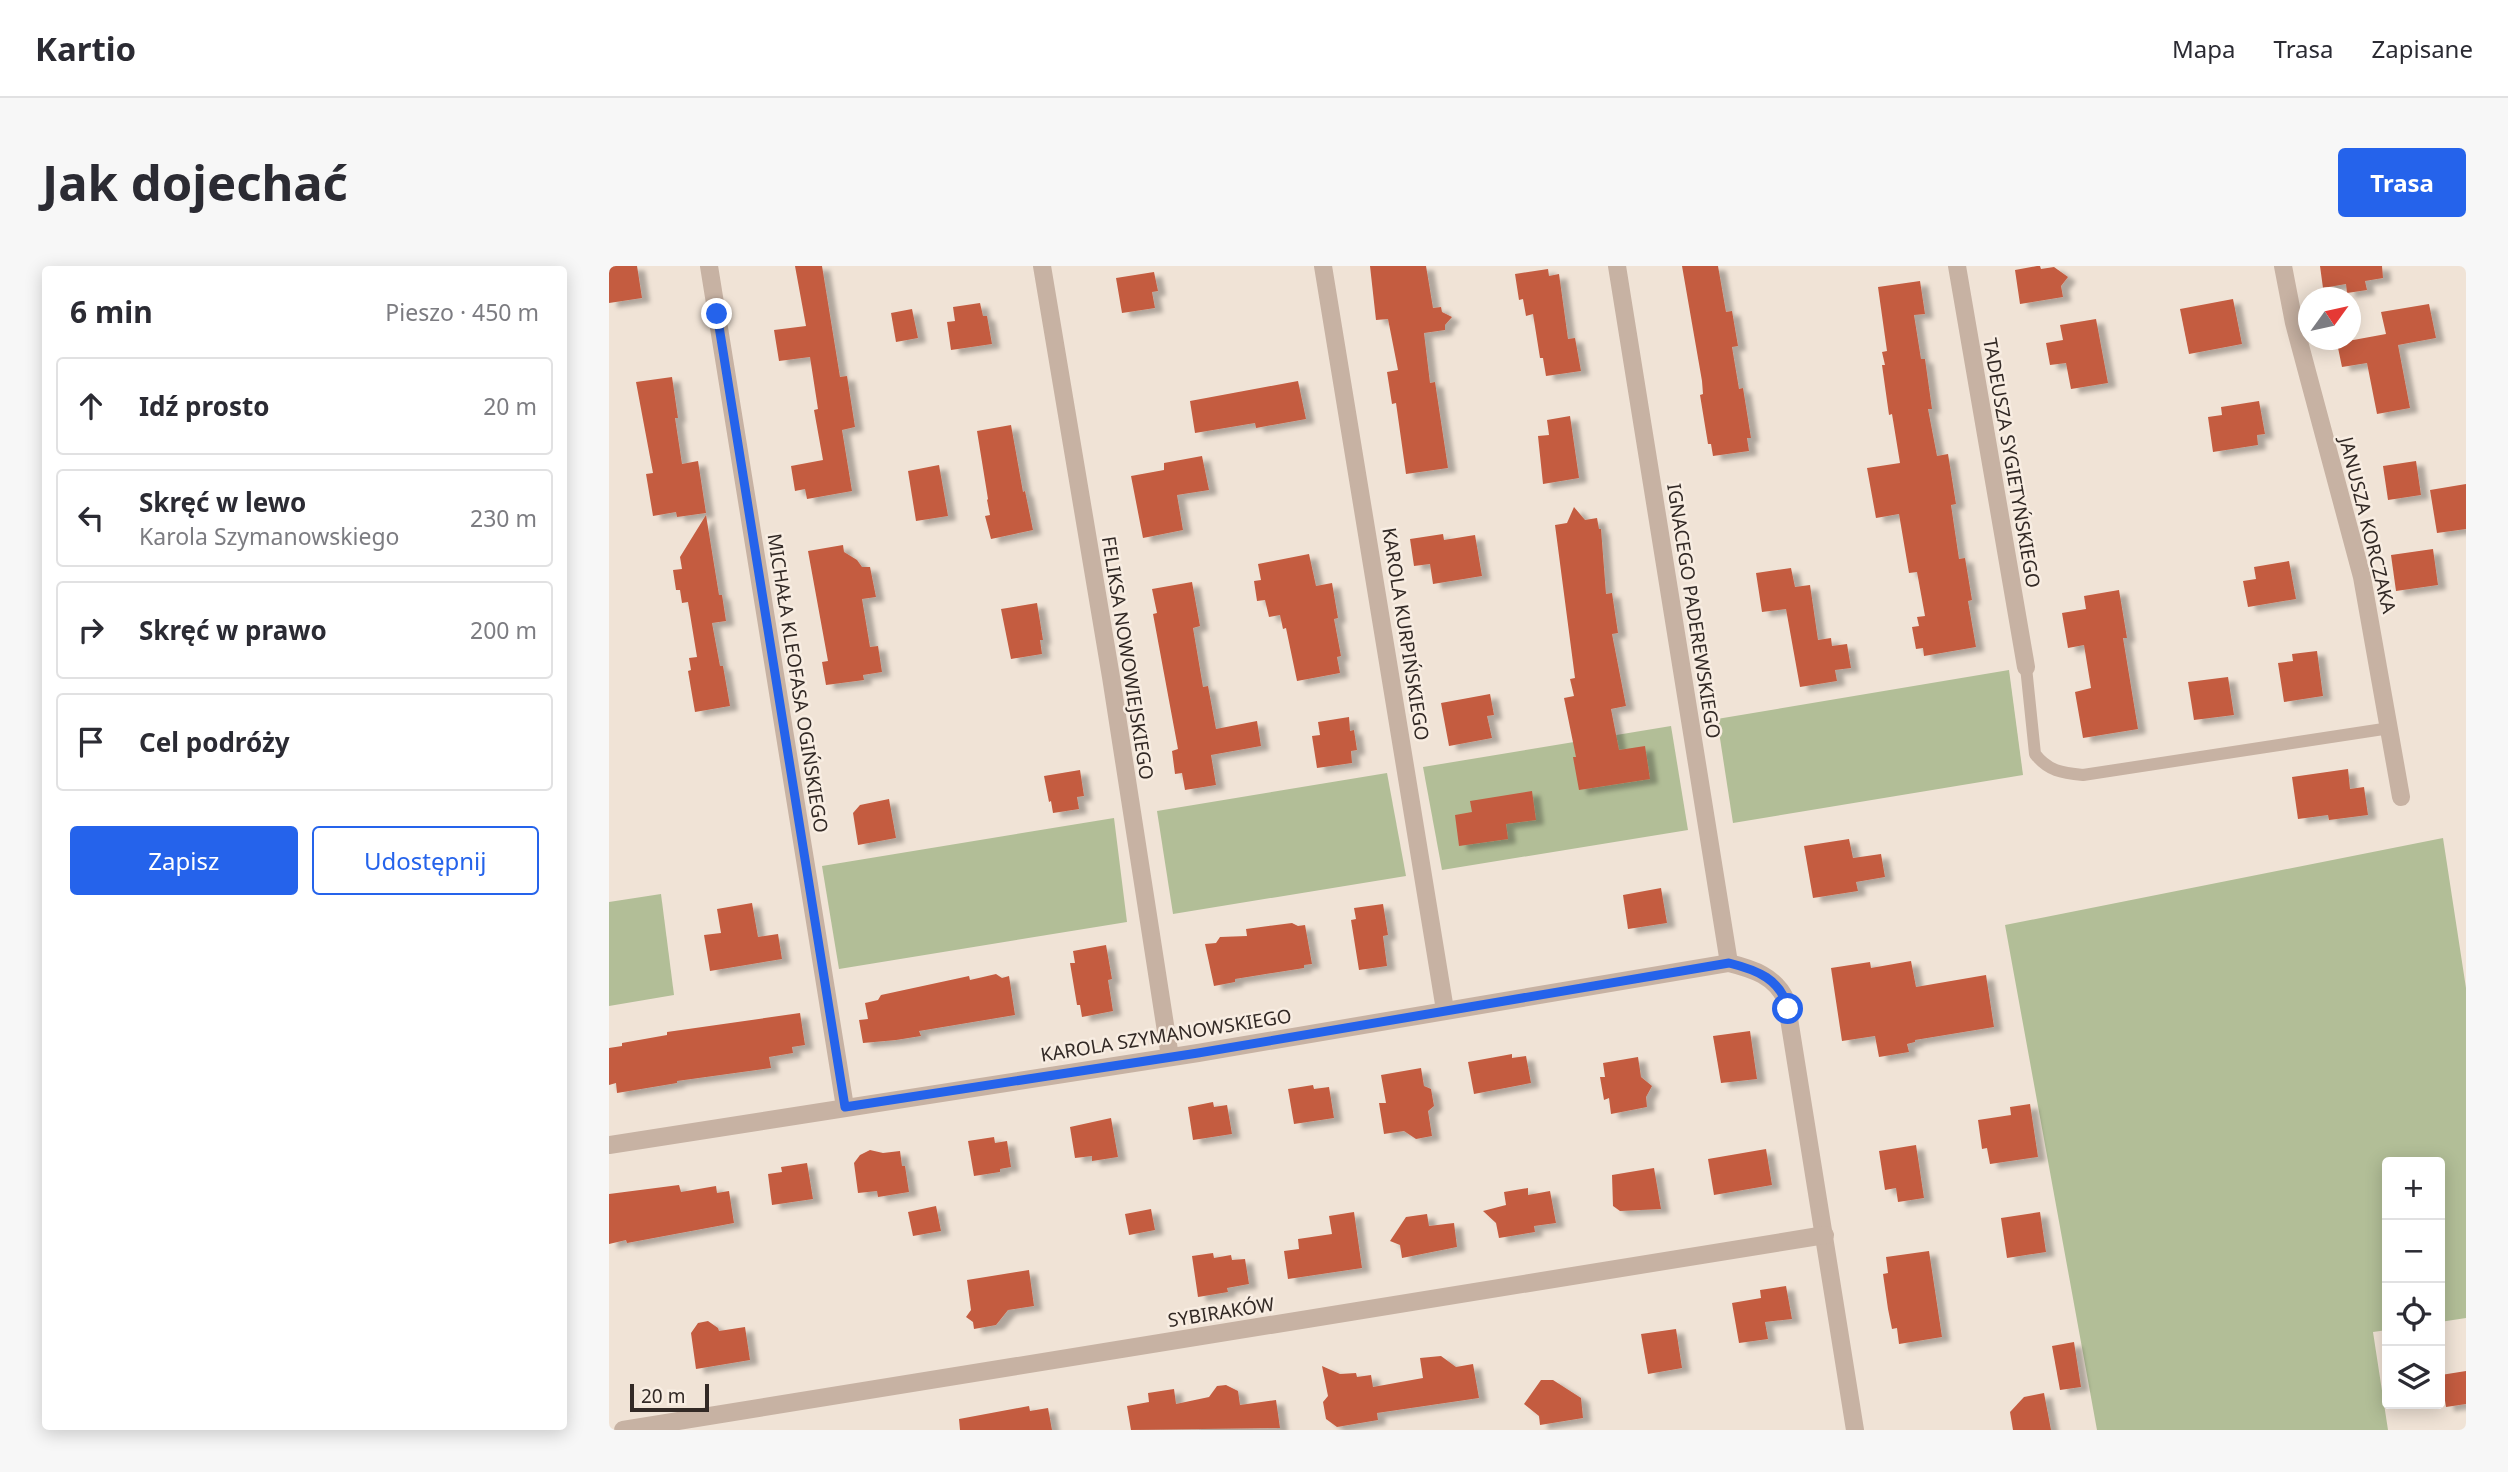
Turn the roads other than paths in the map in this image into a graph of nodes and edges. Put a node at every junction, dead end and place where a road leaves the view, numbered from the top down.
1 (709, 266) edge
2 (1042, 266) edge
3 (1323, 266) edge
4 (1617, 266) edge
5 (1957, 266) edge
6 (2283, 266) edge
7 (2025, 667) joint
8 (2390, 728) junction
9 (2401, 797) dead end
10 (1729, 963) junction
11 (1445, 1010) junction
12 (1170, 1057) junction
13 (845, 1107) junction
14 (609, 1144) edge
15 (1825, 1235) junction
16 (623, 1430) edge
17 (1855, 1430) edge

1 - 13 street, MICHAŁA KLEOFASA OGIŃSKIEGO
2 - 12 street, FELIKSA NOWOWIEJSKIEGO
3 - 11 street, KAROLA KURPIŃSKIEGO
4 - 10 street, IGNACEGO PADEREWSKIEGO
5 - 7 street, TADEUSZA SYGIETYŃSKIEGO
6 - 8 street, JANUSZA KORCZAKA
7 - 8 lane
8 - 9 street, JANUSZA KORCZAKA
10 - 11 street, KAROLA SZYMANOWSKIEGO
10 - 15 street
11 - 12 street, KAROLA SZYMANOWSKIEGO
12 - 13 street, KAROLA SZYMANOWSKIEGO
13 - 14 street, KAROLA SZYMANOWSKIEGO
15 - 16 street, SYBIRAKÓW
15 - 17 street

